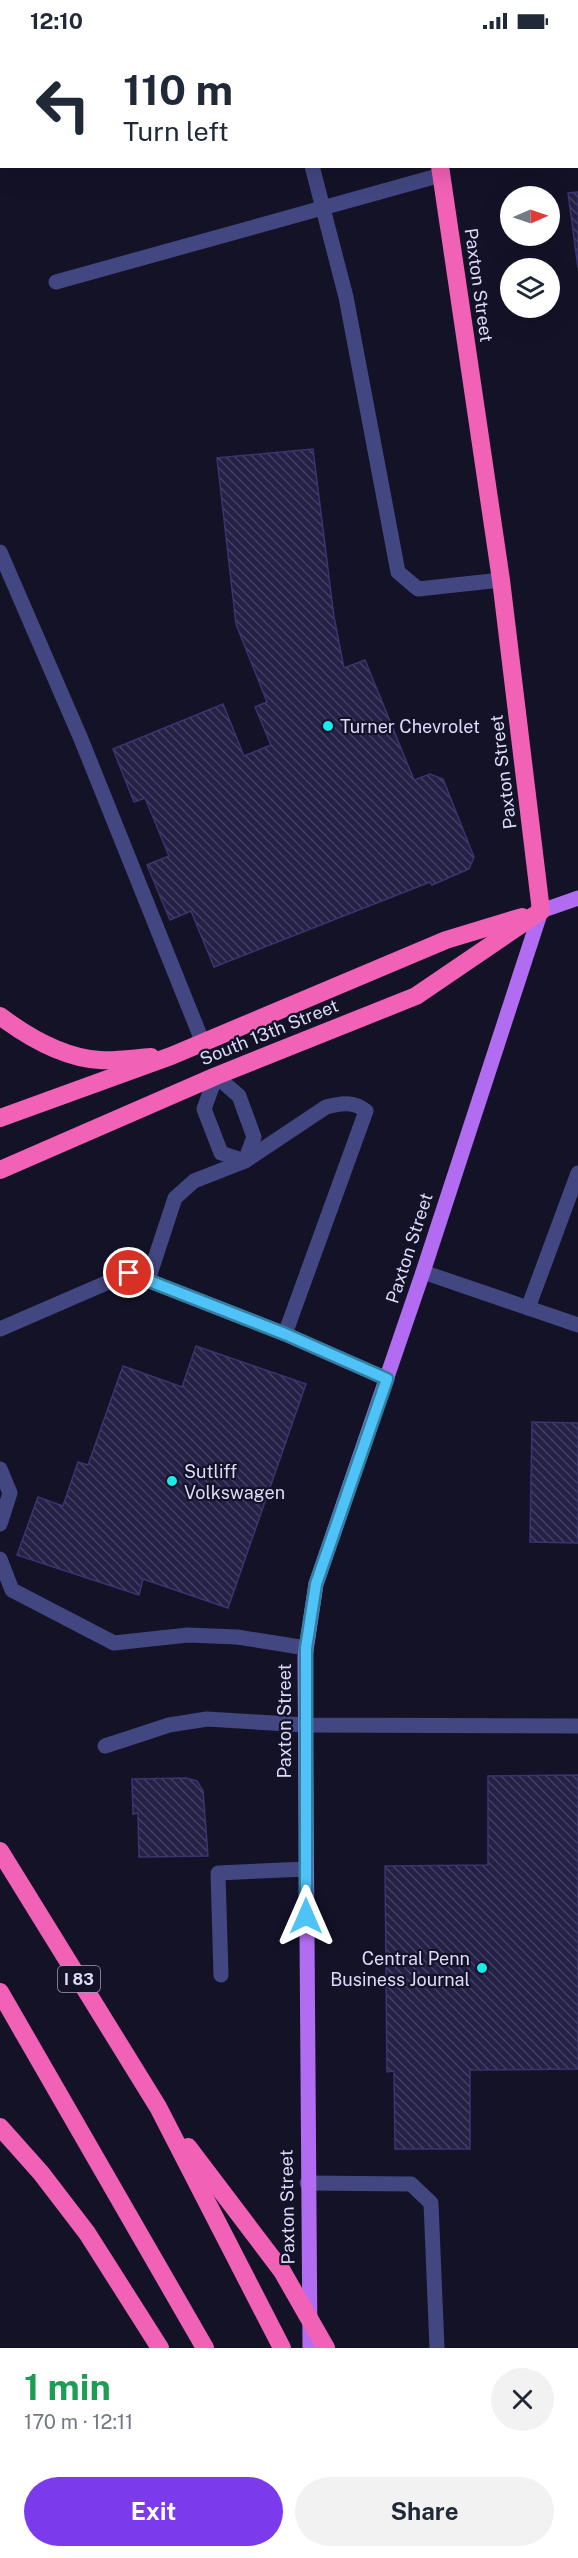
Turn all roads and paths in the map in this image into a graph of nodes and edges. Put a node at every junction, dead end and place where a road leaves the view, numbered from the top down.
1 (312, 168) edge
2 (441, 171) edge
3 (322, 210) junction
4 (56, 282) dead end
5 (0, 552) edge
6 (501, 580) junction
7 (578, 898) edge
8 (541, 911) junction
9 (0, 1016) edge
10 (202, 1043) junction
11 (171, 1056) junction
12 (216, 1076) junction
13 (0, 1118) edge
14 (246, 1161) junction
15 (0, 1170) edge
16 (578, 1173) edge
17 (423, 1272) junction
18 (148, 1280) junction
19 (528, 1308) junction
20 (578, 1325) edge
21 (0, 1329) edge
22 (285, 1334) junction
23 (387, 1379) junction
24 (0, 1468) edge
25 (0, 1524) edge
26 (0, 1559) edge
27 (306, 1648) junction
28 (305, 1725) junction
29 (578, 1726) edge
30 (105, 1746) dead end
31 (0, 1851) edge
32 (306, 1869) junction
33 (220, 1975) dead end
34 (0, 1992) edge
35 (158, 2107) junction
36 (0, 2127) edge
37 (307, 2183) junction
38 (160, 2348) edge
39 (205, 2348) edge
40 (282, 2348) edge
41 (310, 2348) edge
42 (326, 2348) edge
43 (437, 2348) edge

1 - 3 lane
2 - 3 lane
2 - 6 highway, Paxton Street
3 - 4 lane
3 - 6 lane
5 - 10 lane
6 - 8 highway, Paxton Street
7 - 8 main road, South 13th Street
8 - 10 highway, South 13th Street
8 - 12 highway, South 13th Street
8 - 17 main road, Paxton Street
9 - 11 highway
10 - 11 highway, South 13th Street
11 - 13 highway, South 13th Street
12 - 14 lane
12 - 14 lane
12 - 15 highway, South 13th Street
14 - 18 lane
14 - 22 lane
16 - 19 lane
17 - 19 lane
17 - 23 main road, Paxton Street
18 - 21 lane
18 - 22 lane
19 - 20 lane
22 - 23 lane
23 - 27 main road, Paxton Street
24 - 25 lane
26 - 27 lane
27 - 28 main road, Paxton Street
28 - 29 lane
28 - 30 lane
28 - 32 main road, Paxton Street
31 - 35 highway, I 83
32 - 33 lane
32 - 37 main road, Paxton Street
34 - 39 highway
35 - 40 highway, I 83
35 - 42 highway
36 - 38 highway
37 - 41 main road, Paxton Street
37 - 43 lane

